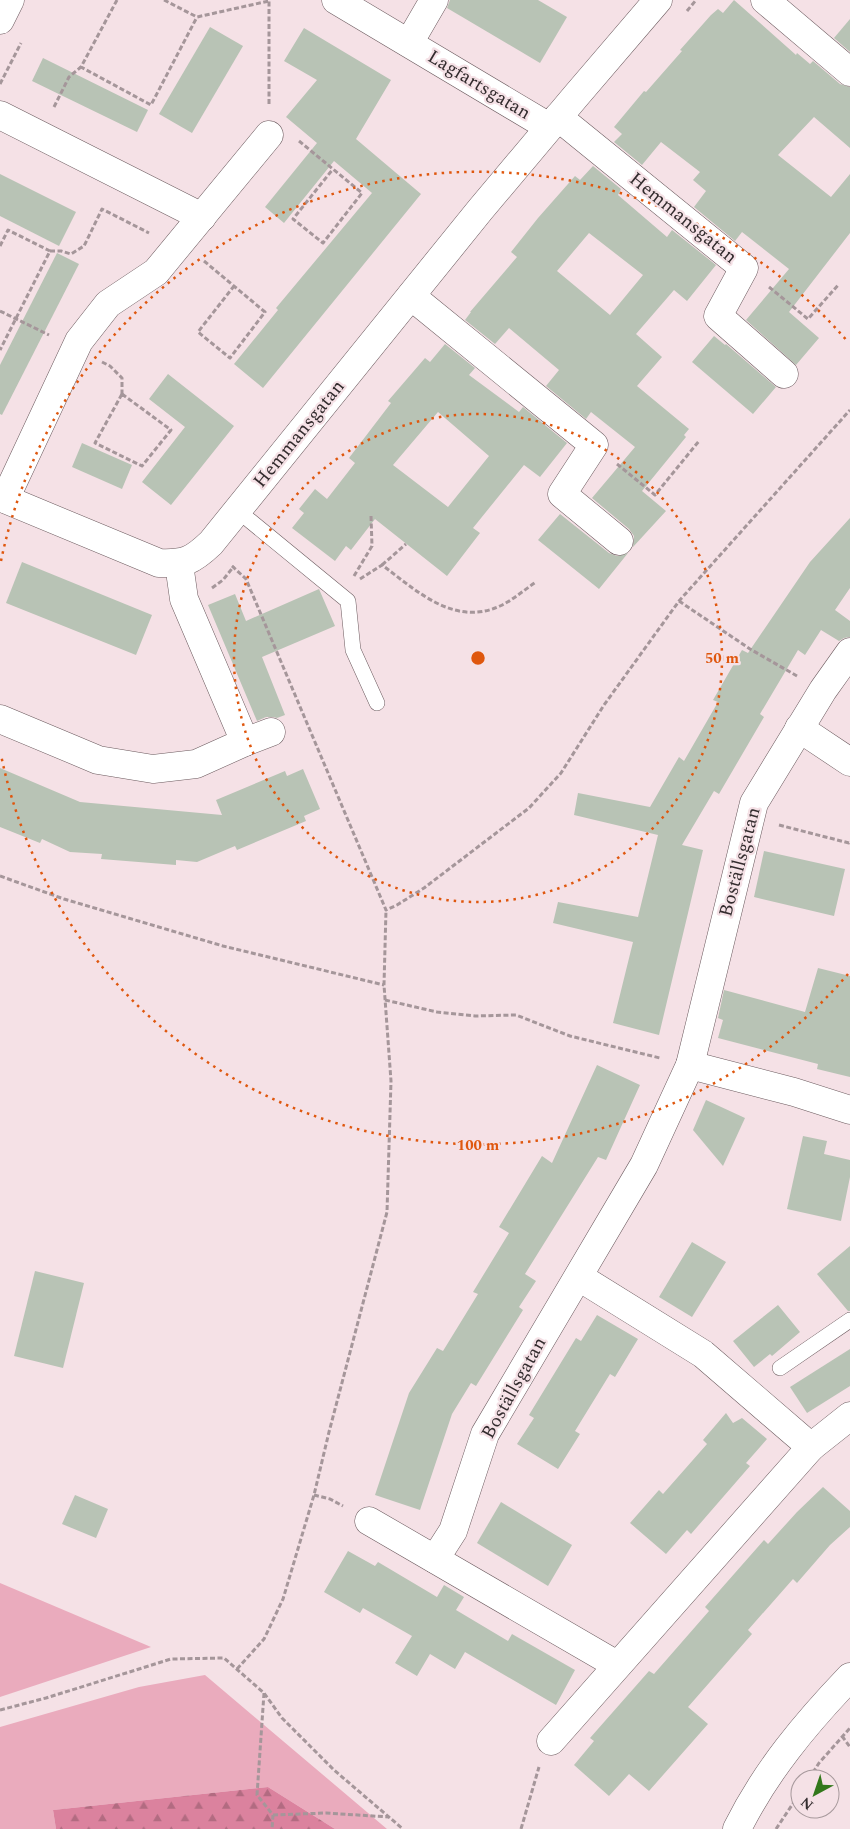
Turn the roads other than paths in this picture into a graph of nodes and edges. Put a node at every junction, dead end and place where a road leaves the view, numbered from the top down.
1 (10, 0) edge
2 (336, 0) edge
3 (434, 0) edge
4 (658, 0) edge
5 (765, 0) edge
6 (0, 20) edge
7 (409, 42) junction
8 (850, 72) edge
9 (0, 115) edge
10 (554, 122) junction
11 (269, 135) road end
12 (202, 216) junction
13 (412, 296) junction
14 (784, 374) dead end
15 (2, 498) edge
16 (237, 510) junction
17 (619, 541) dead end
18 (179, 564) junction
19 (850, 652) edge
20 (377, 703) dead end
21 (0, 719) edge
22 (799, 728) junction
23 (271, 732) dead end
24 (245, 742) junction
25 (850, 762) edge
26 (690, 1065) junction
27 (850, 1110) edge
28 (579, 1277) junction
29 (850, 1320) edge
30 (780, 1368) dead end
31 (850, 1416) edge
32 (811, 1448) junction
33 (370, 1521) dead end
34 (435, 1559) junction
35 (617, 1665) junction
36 (850, 1677) edge
37 (551, 1741) road end
38 (737, 1829) edge

1 - 6 street
2 - 7 street, Lagfartsgatan
3 - 7 street, Lagfartsgatan
4 - 10 street, Hemmansgatan
5 - 8 street
7 - 10 street, Lagfartsgatan
9 - 12 street
10 - 13 street, Hemmansgatan
10 - 14 street, Hemmansgatan
11 - 12 street
12 - 15 street
13 - 16 street, Hemmansgatan
13 - 17 street
15 - 18 street
16 - 18 street, Hemmansgatan
16 - 20 lane
18 - 24 street
19 - 22 street, Boställsgatan
21 - 24 street
22 - 25 street
22 - 26 street, Boställsgatan
23 - 24 street
26 - 27 street
26 - 28 street, Boställsgatan
28 - 32 street
28 - 34 street, Boställsgatan
29 - 30 lane
31 - 32 street
32 - 35 street
33 - 34 street
34 - 35 street
35 - 37 street
36 - 38 street

